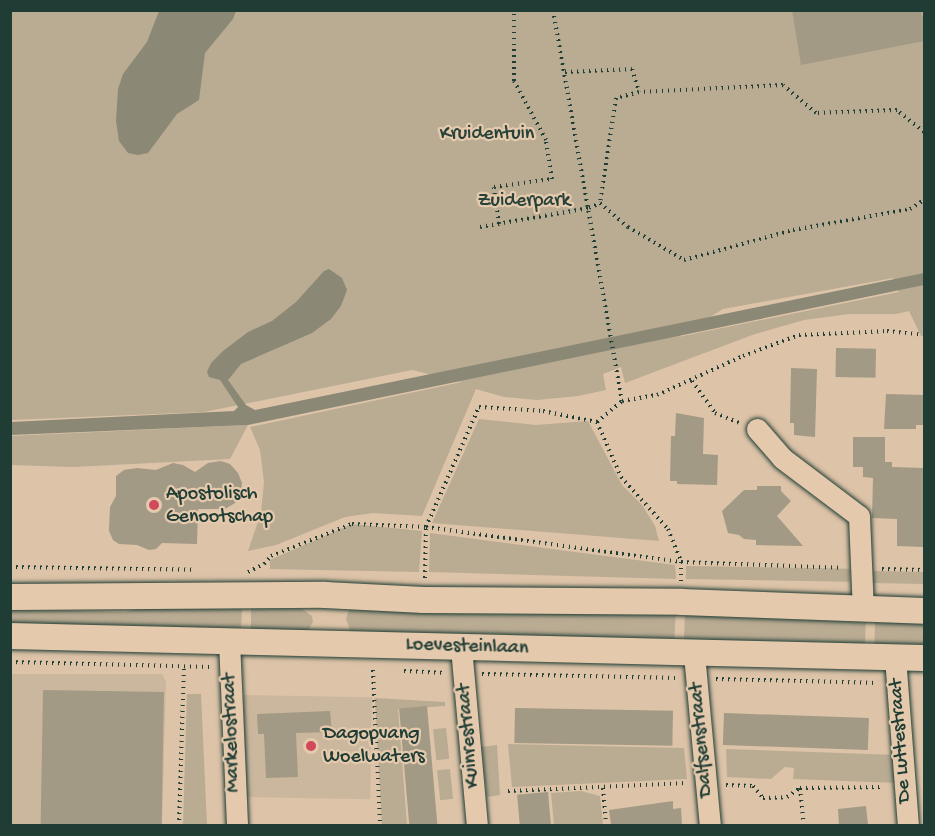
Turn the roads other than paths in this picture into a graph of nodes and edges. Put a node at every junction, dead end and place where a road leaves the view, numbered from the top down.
1 (758, 429) road end
2 (10, 597) edge
3 (863, 610) junction
4 (924, 611) edge
5 (10, 636) edge
6 (230, 641) junction
7 (461, 647) junction
8 (694, 654) junction
9 (895, 657) junction
10 (924, 658) edge
11 (237, 825) edge
12 (477, 825) edge
13 (710, 825) edge
14 (908, 825) edge

1 - 3 street
2 - 3 main road
3 - 4 main road
5 - 6 main road, Loevesteinlaan
6 - 7 main road, Loevesteinlaan
6 - 11 street, Markelostraat
7 - 8 main road, Loevesteinlaan
7 - 12 street, Kuinrestraat
8 - 9 main road, Loevesteinlaan
8 - 13 street, Dalfsenstraat
9 - 10 main road, Loevesteinlaan
9 - 14 street, De Luttestraat

